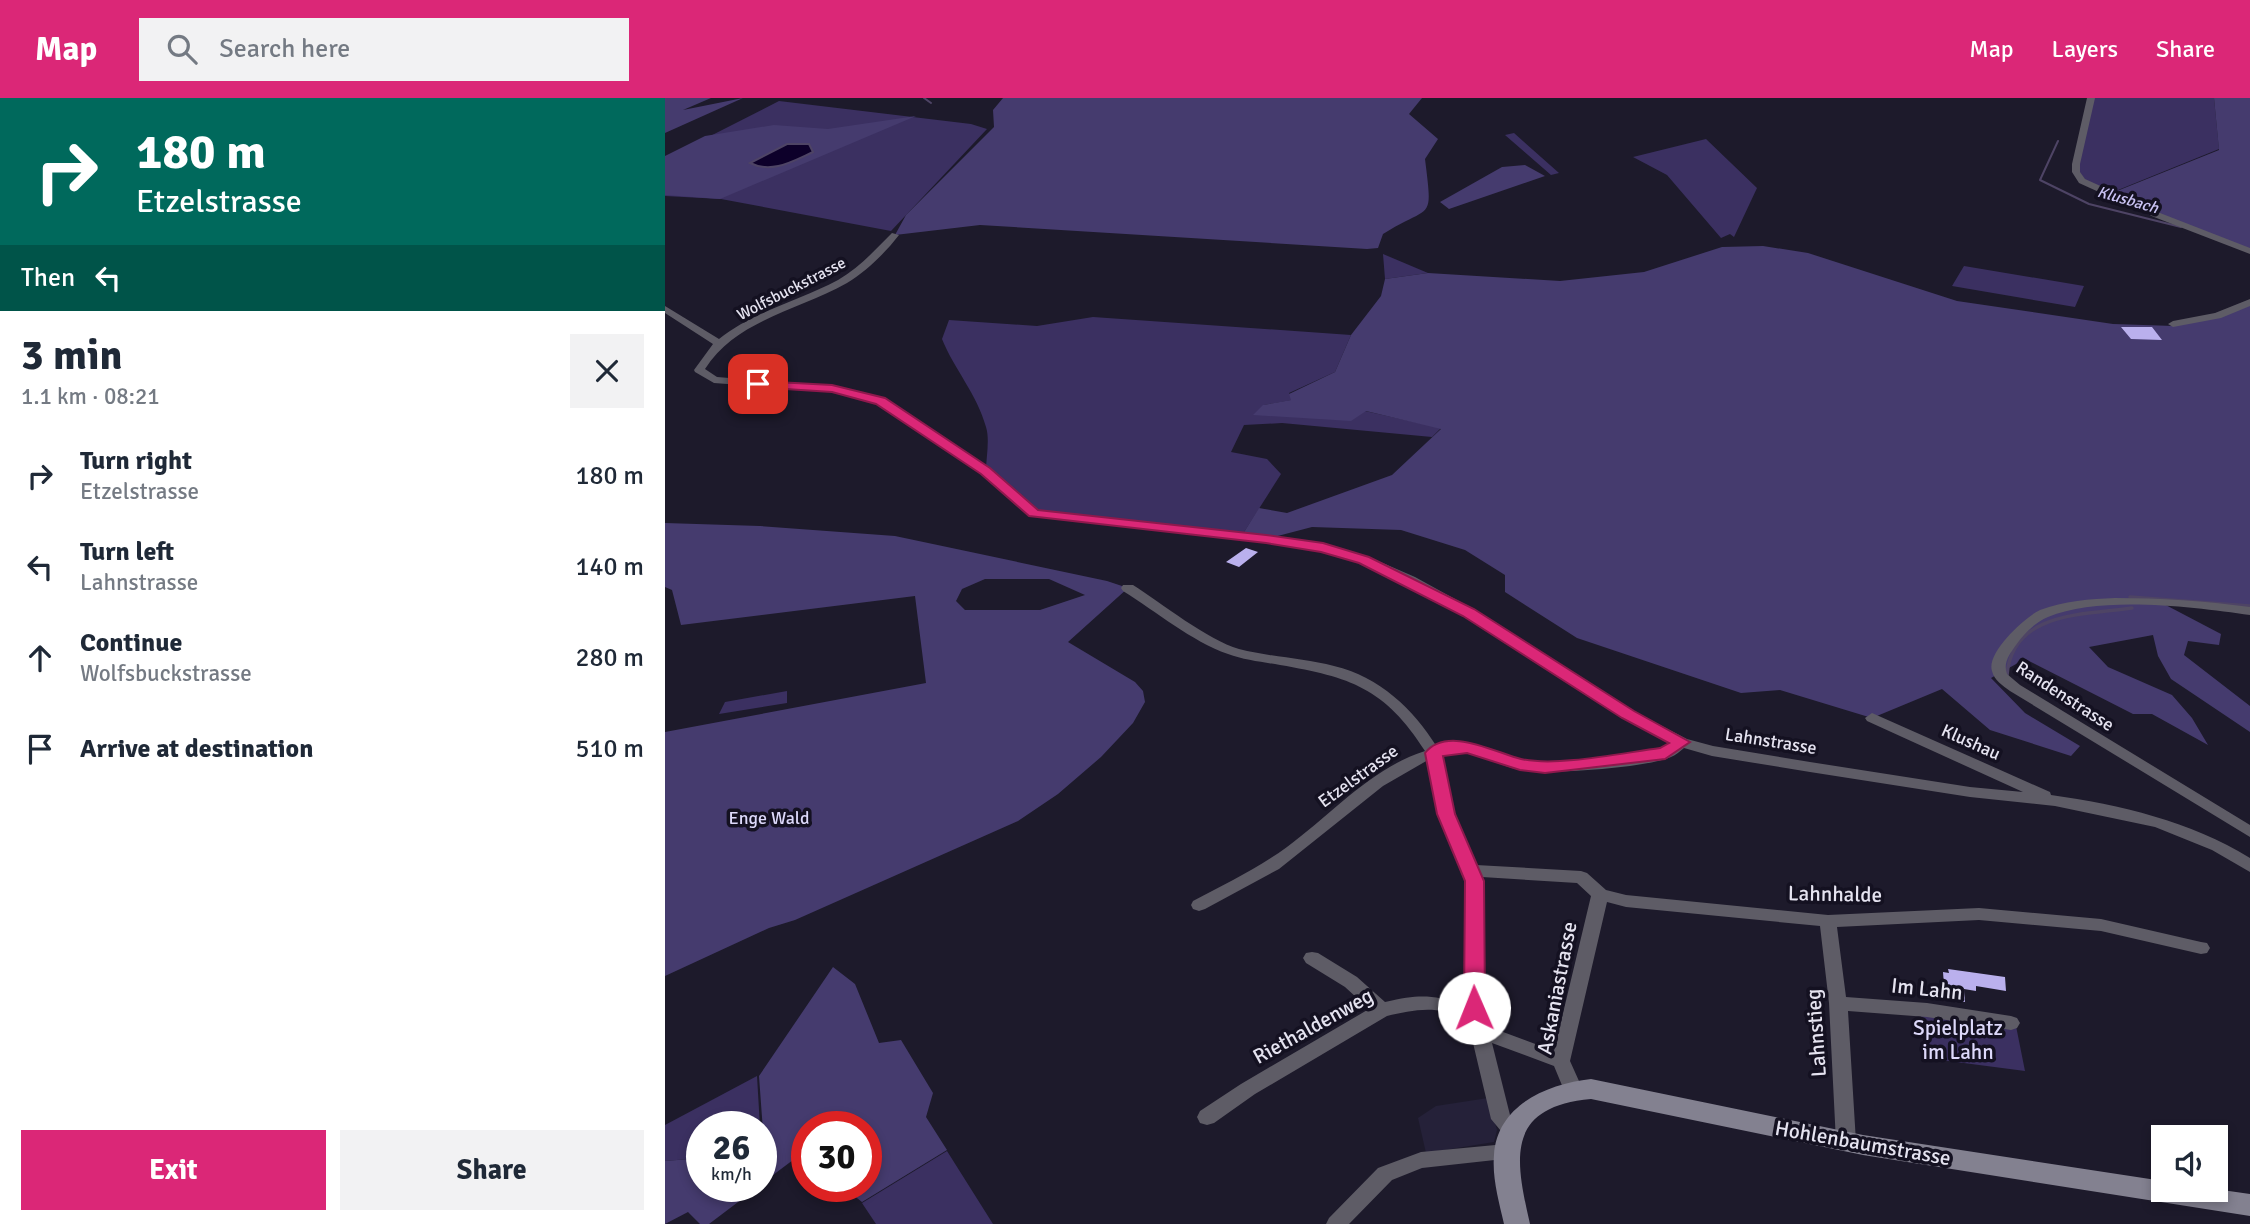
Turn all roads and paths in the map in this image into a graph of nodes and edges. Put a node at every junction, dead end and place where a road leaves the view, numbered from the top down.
1 (2091, 98) edge
2 (895, 235) dead end
3 (2250, 251) edge
4 (2250, 302) edge
5 (665, 309) edge
6 (2173, 324) dead end
7 (720, 344) junction
8 (1323, 548) joint
9 (1128, 588) dead end
10 (2250, 611) edge
11 (1872, 719) dead end
12 (1682, 742) junction
13 (1434, 753) junction
14 (2055, 801) junction
15 (2250, 832) edge
16 (2250, 866) edge
17 (1473, 871) junction
18 (1600, 894) junction
19 (1199, 905) dead end
20 (1828, 921) junction
21 (2201, 948) dead end
22 (1312, 958) dead end
23 (1838, 1003) junction
24 (1382, 1010) junction
25 (1477, 1022) junction
26 (2011, 1023) dead end
27 (1561, 1061) junction
28 (1573, 1090) junction
29 (1207, 1117) dead end
30 (1510, 1141) junction
31 (1846, 1142) junction
32 (2250, 1205) edge
33 (1338, 1221) edge
34 (1517, 1224) edge

1 - 3 street
2 - 7 street, Wolfsbuckstrasse
4 - 6 street
5 - 7 street
7 - 8 street, Wolfsbuckstrasse
8 - 12 street, Lahnstrasse
9 - 13 street
10 - 15 street, Randenstrasse
11 - 14 street, Klushau
12 - 13 street, Etzelstrasse
12 - 14 street, Lahnstrasse
13 - 17 street
13 - 19 street, Etzelstrasse
14 - 16 street, Lahnstrasse
17 - 18 street, Lahnhalde
17 - 25 street
18 - 20 street, Lahnhalde
18 - 27 street, Askaniastrasse
20 - 21 street, Lahnhalde
20 - 23 street, Lahnstieg
22 - 24 street
23 - 26 street, Im Lahn
23 - 31 street, Lahnstieg
24 - 25 street, Riethaldenweg
24 - 29 street, Riethaldenweg
25 - 27 street, Riethaldenweg
25 - 30 street
27 - 28 street, Askaniastrasse
28 - 30 street, Hohlenbaumstrasse
28 - 31 street, Hohlenbaumstrasse
30 - 33 street
30 - 34 street
31 - 32 street, Hohlenbaumstrasse

